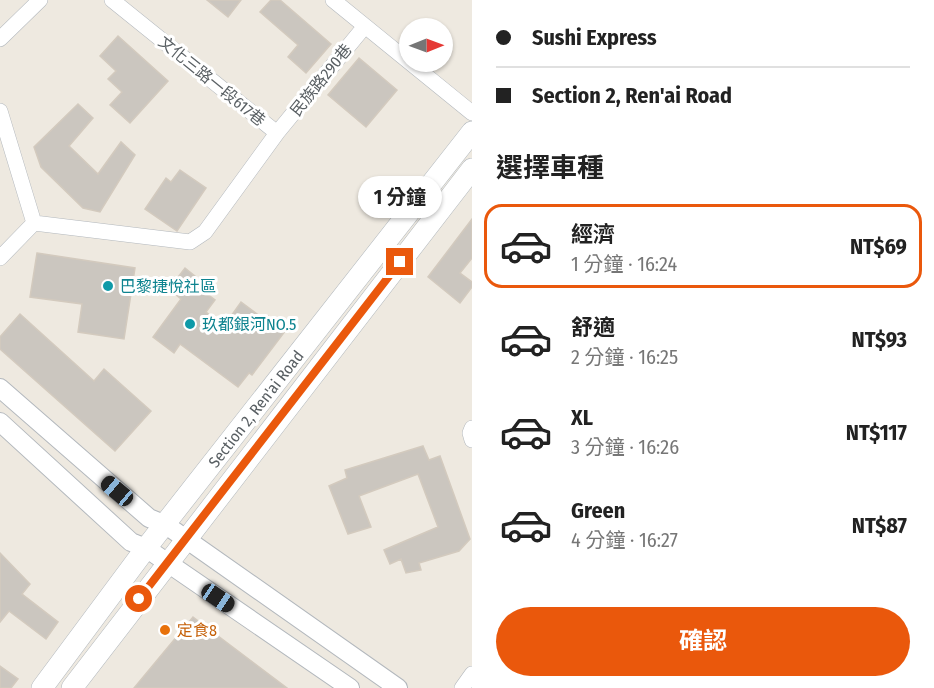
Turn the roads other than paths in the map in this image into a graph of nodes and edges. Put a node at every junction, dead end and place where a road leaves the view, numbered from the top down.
1 (40, 0) edge
2 (112, 0) edge
3 (333, 0) edge
4 (365, 26) junction
5 (0, 39) edge
6 (0, 111) edge
7 (472, 113) edge
8 (472, 132) edge
9 (277, 133) junction
10 (472, 169) edge
11 (34, 223) junction
12 (0, 258) edge
13 (0, 388) edge
14 (0, 422) edge
15 (472, 428) edge
16 (472, 440) edge
17 (166, 525) junction
18 (185, 540) junction
19 (146, 548) junction
20 (166, 563) junction
21 (472, 674) edge
22 (42, 688) edge
23 (72, 688) edge
24 (350, 688) edge
25 (398, 688) edge
26 (462, 688) edge

1 - 5 street
2 - 9 street, 文化三路一段617巷
3 - 4 street
4 - 7 street
4 - 9 street, 民族路290巷
6 - 11 street
8 - 17 main road, Section 2, Ren'ai Road
9 - 11 street, 文化三路一段617巷
10 - 18 main road, Section 2, Ren'ai Road
11 - 12 street
13 - 17 street
14 - 19 street
15 - 16 street
17 - 18 street
17 - 19 main road, Section 2, Ren'ai Road
18 - 20 main road, Section 2, Ren'ai Road
18 - 25 street
19 - 20 street
19 - 22 main road, Section 2, Ren'ai Road
20 - 23 main road, Section 2, Ren'ai Road
20 - 24 street
21 - 26 street

